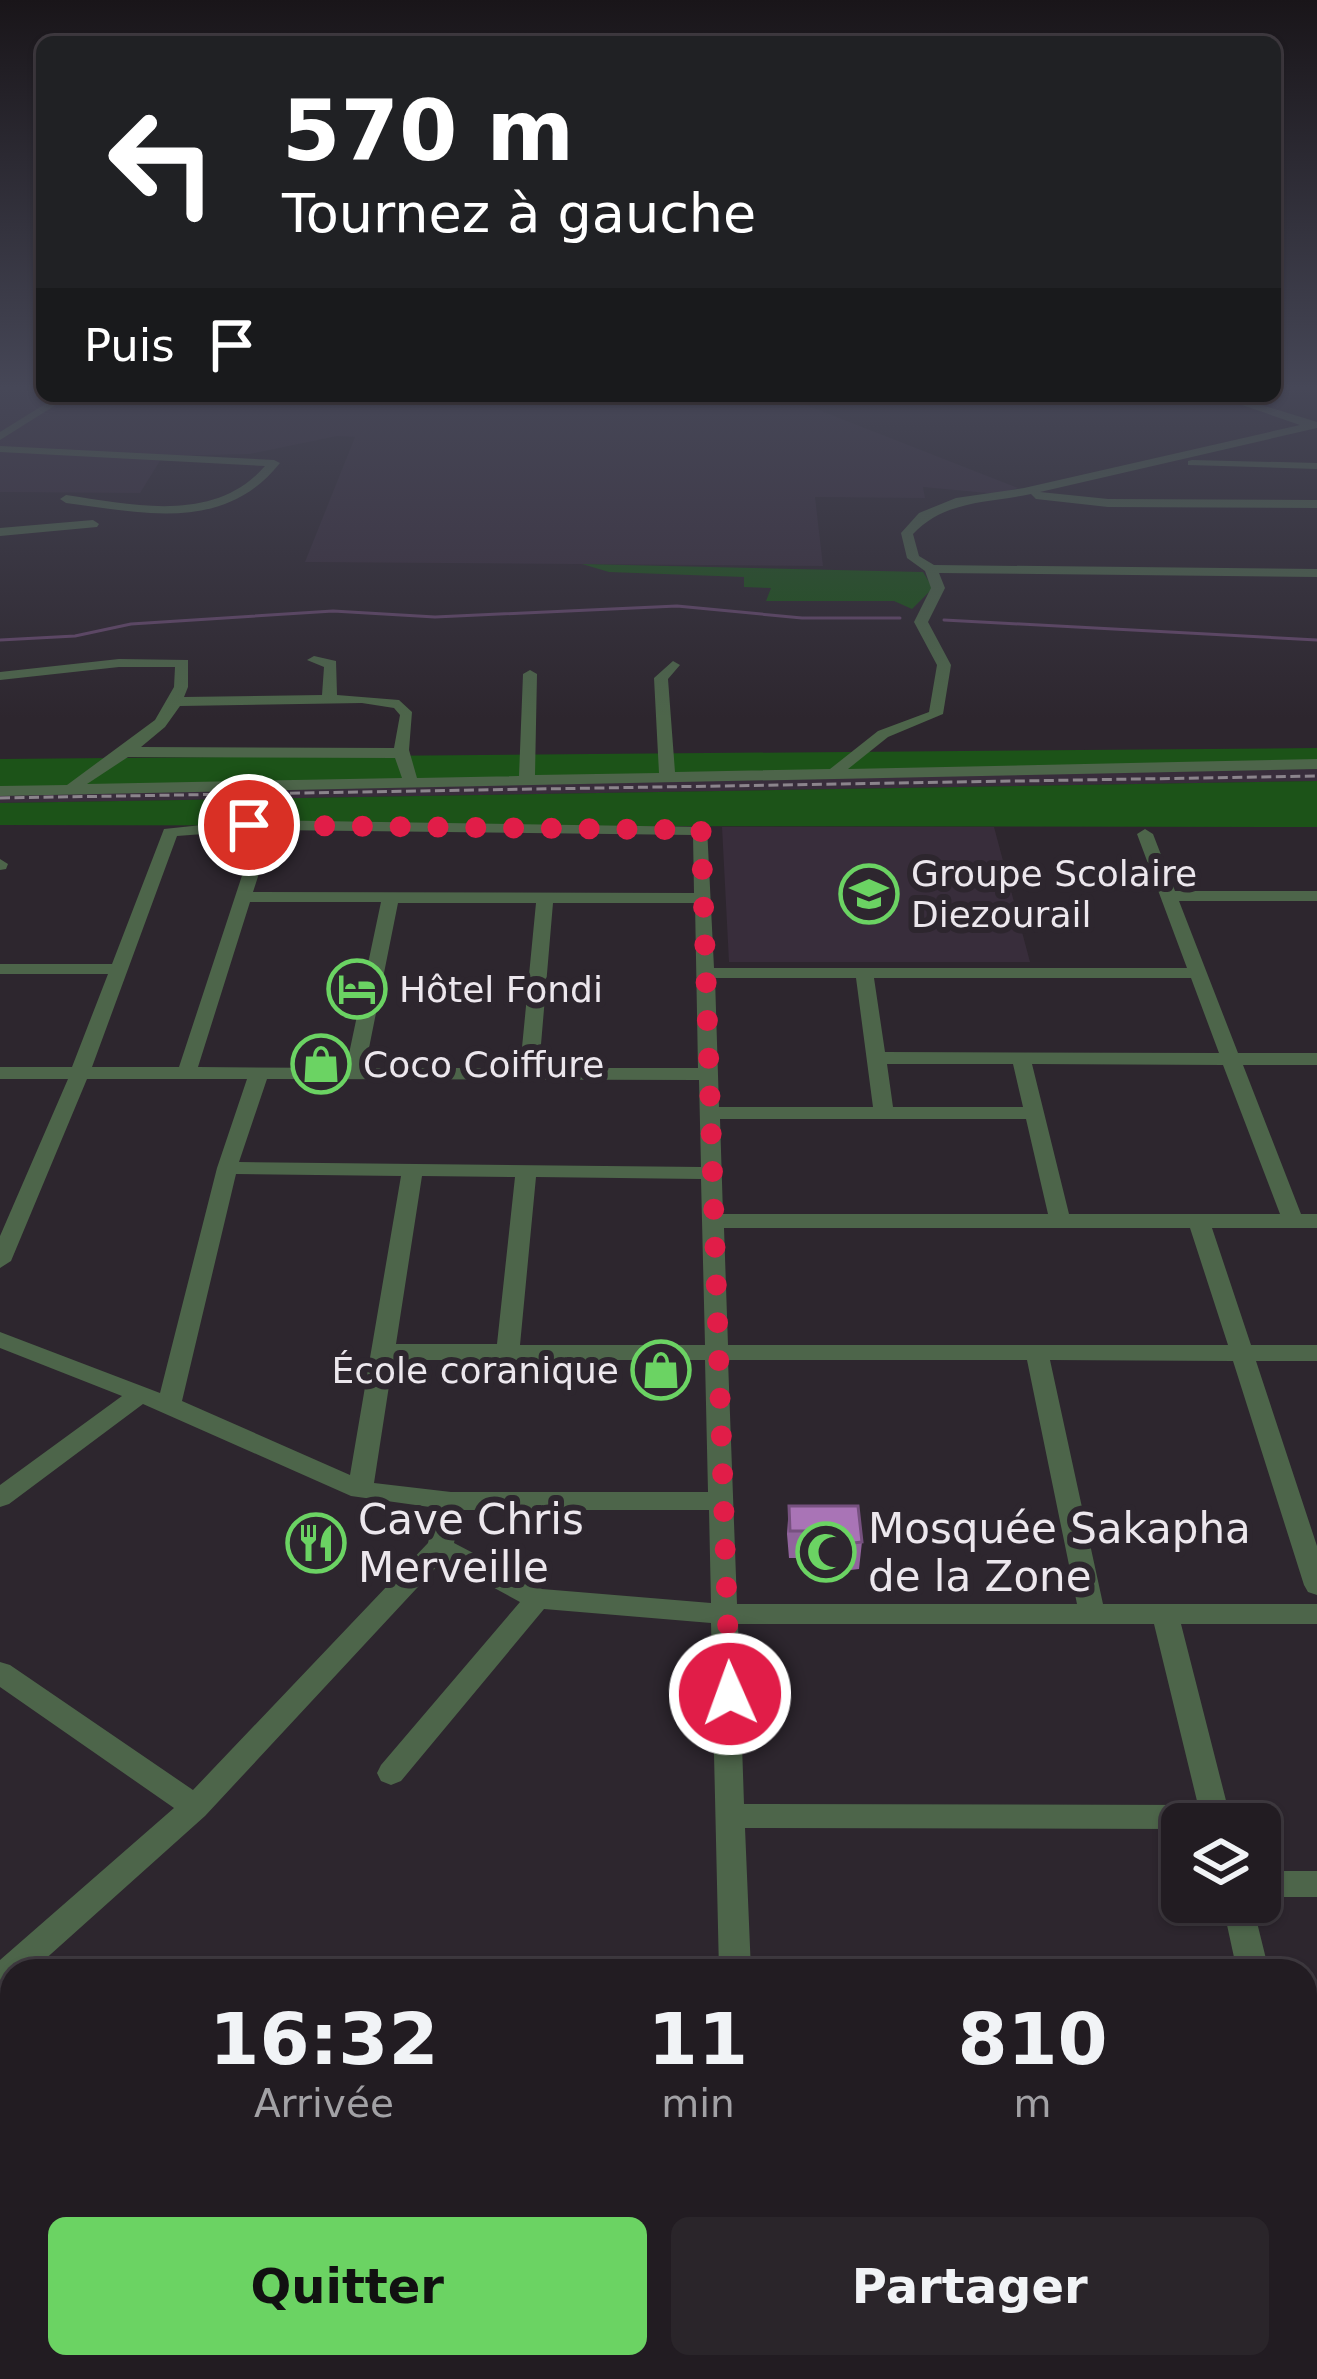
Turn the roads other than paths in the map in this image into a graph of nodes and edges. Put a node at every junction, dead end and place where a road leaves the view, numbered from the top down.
1 (224, 496) edge
2 (995, 496) edge
3 (1055, 496) edge
4 (66, 500) dead end
5 (1317, 504) edge
6 (93, 524) dead end
7 (0, 532) edge
8 (931, 568) junction
9 (1317, 573) edge
10 (314, 660) dead end
11 (673, 665) dead end
12 (530, 674) dead end
13 (0, 676) edge
14 (329, 699) junction
15 (178, 702) junction
16 (124, 752) junction
17 (400, 753) junction
18 (1317, 764) edge
19 (834, 772) junction
20 (667, 776) junction
21 (527, 781) junction
22 (413, 784) junction
23 (798, 785) dead end
24 (70, 790) junction
25 (0, 791) edge
26 (265, 829) junction
27 (1145, 834) dead end
28 (1169, 896) junction
29 (1317, 896) edge
30 (243, 897) junction
31 (391, 897) junction
32 (544, 898) junction
33 (704, 898) junction
34 (0, 969) edge
35 (120, 969) junction
36 (706, 973) junction
37 (864, 973) junction
38 (1198, 973) junction
39 (876, 1058) junction
40 (1021, 1058) junction
41 (1231, 1058) junction
42 (1317, 1059) edge
43 (0, 1073) edge
44 (80, 1073) junction
45 (187, 1073) junction
46 (259, 1073) junction
47 (354, 1073) junction
48 (529, 1074) junction
49 (709, 1074) junction
50 (711, 1112) junction
51 (884, 1113) junction
52 (1034, 1113) junction
53 (227, 1168) junction
54 (413, 1169) junction
55 (526, 1171) junction
56 (713, 1172) junction
57 (714, 1221) junction
58 (1060, 1221) junction
59 (1199, 1221) junction
60 (1305, 1221) edge
61 (0, 1261) edge
62 (0, 1340) edge
63 (382, 1352) junction
64 (508, 1352) junction
65 (718, 1352) junction
66 (1036, 1353) junction
67 (1242, 1353) junction
68 (1317, 1353) edge
69 (141, 1394) junction
70 (169, 1405) junction
71 (360, 1490) junction
72 (0, 1498) edge
73 (452, 1501) junction
74 (723, 1501) junction
75 (440, 1547) junction
76 (1317, 1585) edge
77 (538, 1599) junction
78 (727, 1613) junction
79 (1093, 1613) junction
80 (1165, 1613) junction
81 (1317, 1614) edge
82 (0, 1673) edge
83 (391, 1773) dead end
84 (1212, 1803) edge
85 (195, 1807) junction
86 (734, 1816) junction
87 (1161, 1820) edge
88 (1281, 1884) edge
89 (1317, 1884) edge
90 (1242, 1923) edge
91 (24, 1959) edge
92 (735, 1959) edge
93 (1250, 1959) edge

1 - 4 street
2 - 8 street
3 - 5 street
6 - 7 street
8 - 9 street
8 - 19 street
10 - 14 street
11 - 20 street
12 - 21 street
13 - 15 street
14 - 15 street
14 - 17 street
15 - 16 street
16 - 17 street
16 - 24 street
17 - 22 street
18 - 19 street
19 - 20 street
19 - 23 street
20 - 21 street
21 - 22 street
22 - 24 street
24 - 25 street
26 - 30 street
26 - 33 street
26 - 35 street
27 - 28 street
28 - 29 street
28 - 38 street
30 - 31 street
30 - 45 street
31 - 32 street
31 - 47 street
32 - 33 street
32 - 48 street
33 - 36 street
34 - 35 street
35 - 44 street
36 - 37 street
36 - 49 street
37 - 38 street
37 - 39 street
38 - 41 street
39 - 40 street
39 - 51 street
40 - 41 street
40 - 52 street
41 - 42 street
41 - 60 street
43 - 44 street
44 - 45 street
44 - 61 street
45 - 46 street
46 - 47 street
46 - 53 street
47 - 48 street
48 - 49 street
49 - 50 street
50 - 51 street
50 - 56 street
51 - 52 street
52 - 58 street
53 - 54 street
53 - 70 street
54 - 55 street
54 - 63 street
55 - 56 street
55 - 64 street
56 - 57 street
57 - 58 street
57 - 65 street
58 - 59 street
59 - 60 street
59 - 67 street
62 - 69 street
63 - 64 street
63 - 71 street
64 - 65 street
65 - 66 street
65 - 74 street
66 - 67 street
66 - 79 street
67 - 68 street
67 - 76 street
69 - 70 street
69 - 72 street
70 - 71 street
71 - 73 street
73 - 74 street
73 - 75 street
74 - 78 street
75 - 77 street
75 - 85 street
77 - 78 street
77 - 83 street
78 - 79 street
78 - 86 street
79 - 80 street
80 - 81 street
80 - 84 street
82 - 85 street
85 - 91 street
86 - 87 street
86 - 92 street
88 - 89 street
90 - 93 street

